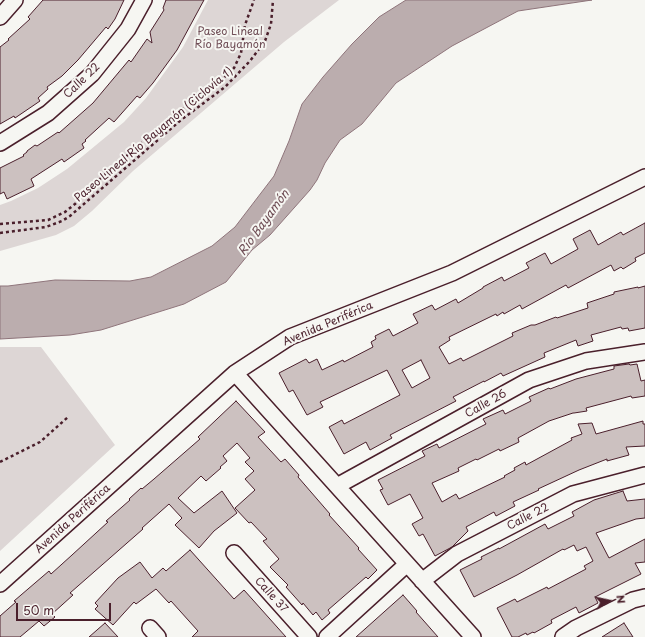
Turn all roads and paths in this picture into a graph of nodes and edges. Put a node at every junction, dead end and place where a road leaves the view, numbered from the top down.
1 (15, 0) edge
2 (144, 0) edge
3 (254, 0) edge
4 (273, 0) edge
5 (0, 17) edge
6 (0, 143) edge
7 (645, 177) edge
8 (0, 224) edge
9 (0, 233) edge
10 (645, 352) edge
11 (235, 373) junction
12 (68, 417) dead end
13 (0, 462) edge
14 (645, 475) edge
15 (337, 486) junction
16 (234, 553) dead end
17 (407, 564) junction
18 (422, 581) junction
19 (0, 584) edge
20 (645, 597) edge
21 (309, 637) edge
22 (327, 637) edge
23 (473, 637) edge
24 (563, 637) edge

1 - 5 street
2 - 6 street, Calle 22
3 - 8 path
4 - 9 path, Paseo Lineal Río Bayamón (Ciclovía 1)
7 - 11 street, Avenida Periférica
10 - 15 street, Calle 26
11 - 15 street
11 - 19 street, Avenida Periférica
12 - 13 path
14 - 18 street, Calle 22
15 - 17 street
16 - 21 street, Calle 37
17 - 18 street
17 - 22 street
18 - 23 street
20 - 24 street

